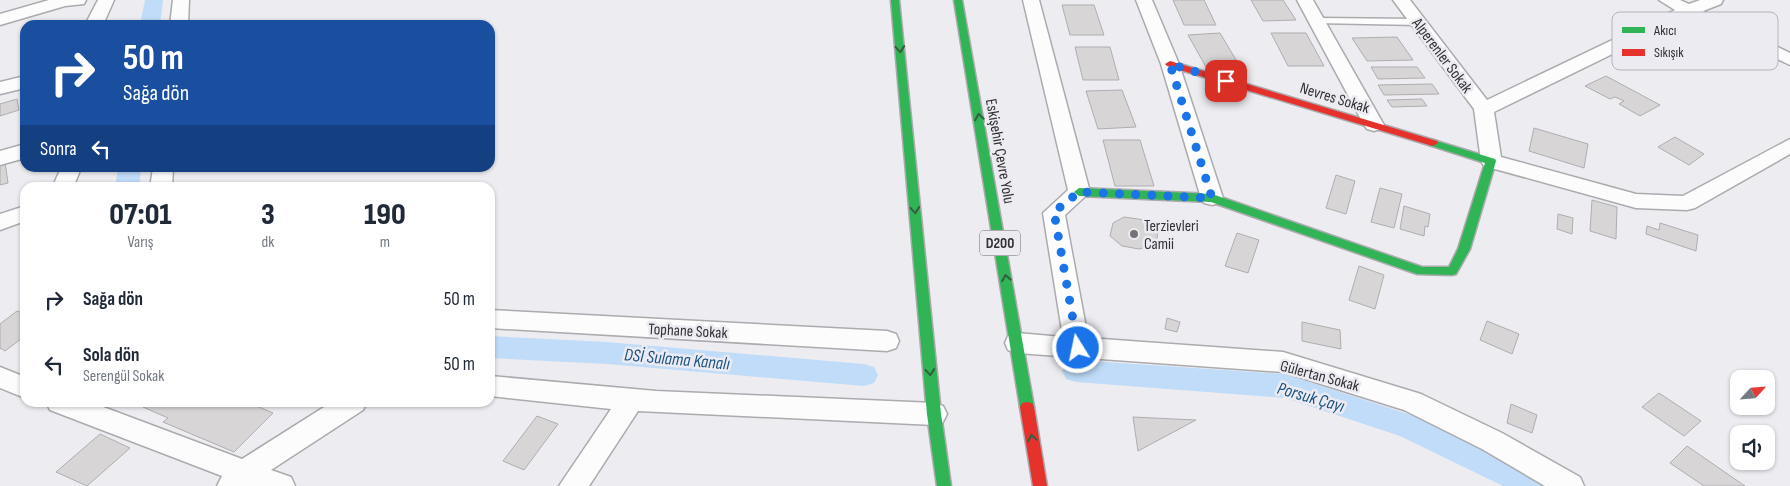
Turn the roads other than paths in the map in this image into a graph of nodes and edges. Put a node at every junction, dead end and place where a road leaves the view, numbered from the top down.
1 (78, 0) edge
2 (106, 0) edge
3 (181, 0) edge
4 (895, 0) edge
5 (958, 0) edge
6 (1031, 0) edge
7 (1144, 0) edge
8 (1305, 0) edge
9 (1401, 0) edge
10 (1667, 0) edge
11 (1716, 0) edge
12 (1689, 10) junction
13 (1685, 12) edge
14 (1693, 12) edge
15 (0, 20) edge
16 (96, 20) edge
17 (179, 20) edge
18 (1318, 21) junction
19 (1418, 22) junction
20 (1612, 47) edge
21 (1778, 54) edge
22 (1790, 60) edge
23 (1170, 64) junction
24 (20, 83) edge
25 (0, 88) edge
26 (1484, 109) junction
27 (1374, 125) junction
28 (1790, 145) edge
29 (20, 152) edge
30 (0, 158) edge
31 (1491, 161) junction
32 (1079, 192) junction
33 (1212, 198) junction
34 (20, 215) edge
35 (0, 222) edge
36 (495, 319) edge
37 (887, 341) dead end
38 (1017, 343) junction
39 (1078, 348) junction
40 (0, 377) edge
41 (20, 386) edge
42 (495, 387) edge
43 (632, 399) junction
44 (71, 407) edge
45 (346, 407) edge
46 (934, 414) junction
47 (238, 478) edge
48 (281, 486) edge
49 (573, 486) edge
50 (944, 486) edge
51 (1040, 486) edge
52 (1570, 486) edge

1 - 15 street
2 - 16 street
3 - 17 street
4 -> 46 main road
38 -> 5 main road, Eskişehir Çevre Yolu / D200
6 - 32 street
7 - 23 street
8 - 18 street
9 - 19 street, Alperenler Sokak
10 - 12 street
11 - 12 street
12 - 13 street
12 - 14 street
18 - 19 lane
18 - 27 street
19 - 26 street, Alperenler Sokak
20 - 26 street
21 - 22 street
23 - 27 main road, Nevres Sokak
23 - 33 street
24 - 25 street
26 - 31 street
27 - 31 main road, Nevres Sokak
28 - 31 street
29 - 30 street
31 - 33 main road
32 - 33 main road
32 - 39 street
34 - 35 street
36 - 37 street, Tophane Sokak
38 - 39 street, Gülertan Sokak
51 -> 38 main road, Eskişehir Çevre Yolu / D200
39 - 52 street, Gülertan Sokak
40 - 41 street
42 - 43 street
43 - 46 street
43 - 49 street
44 - 47 street
45 - 47 street
46 - 50 main road
47 - 48 street

